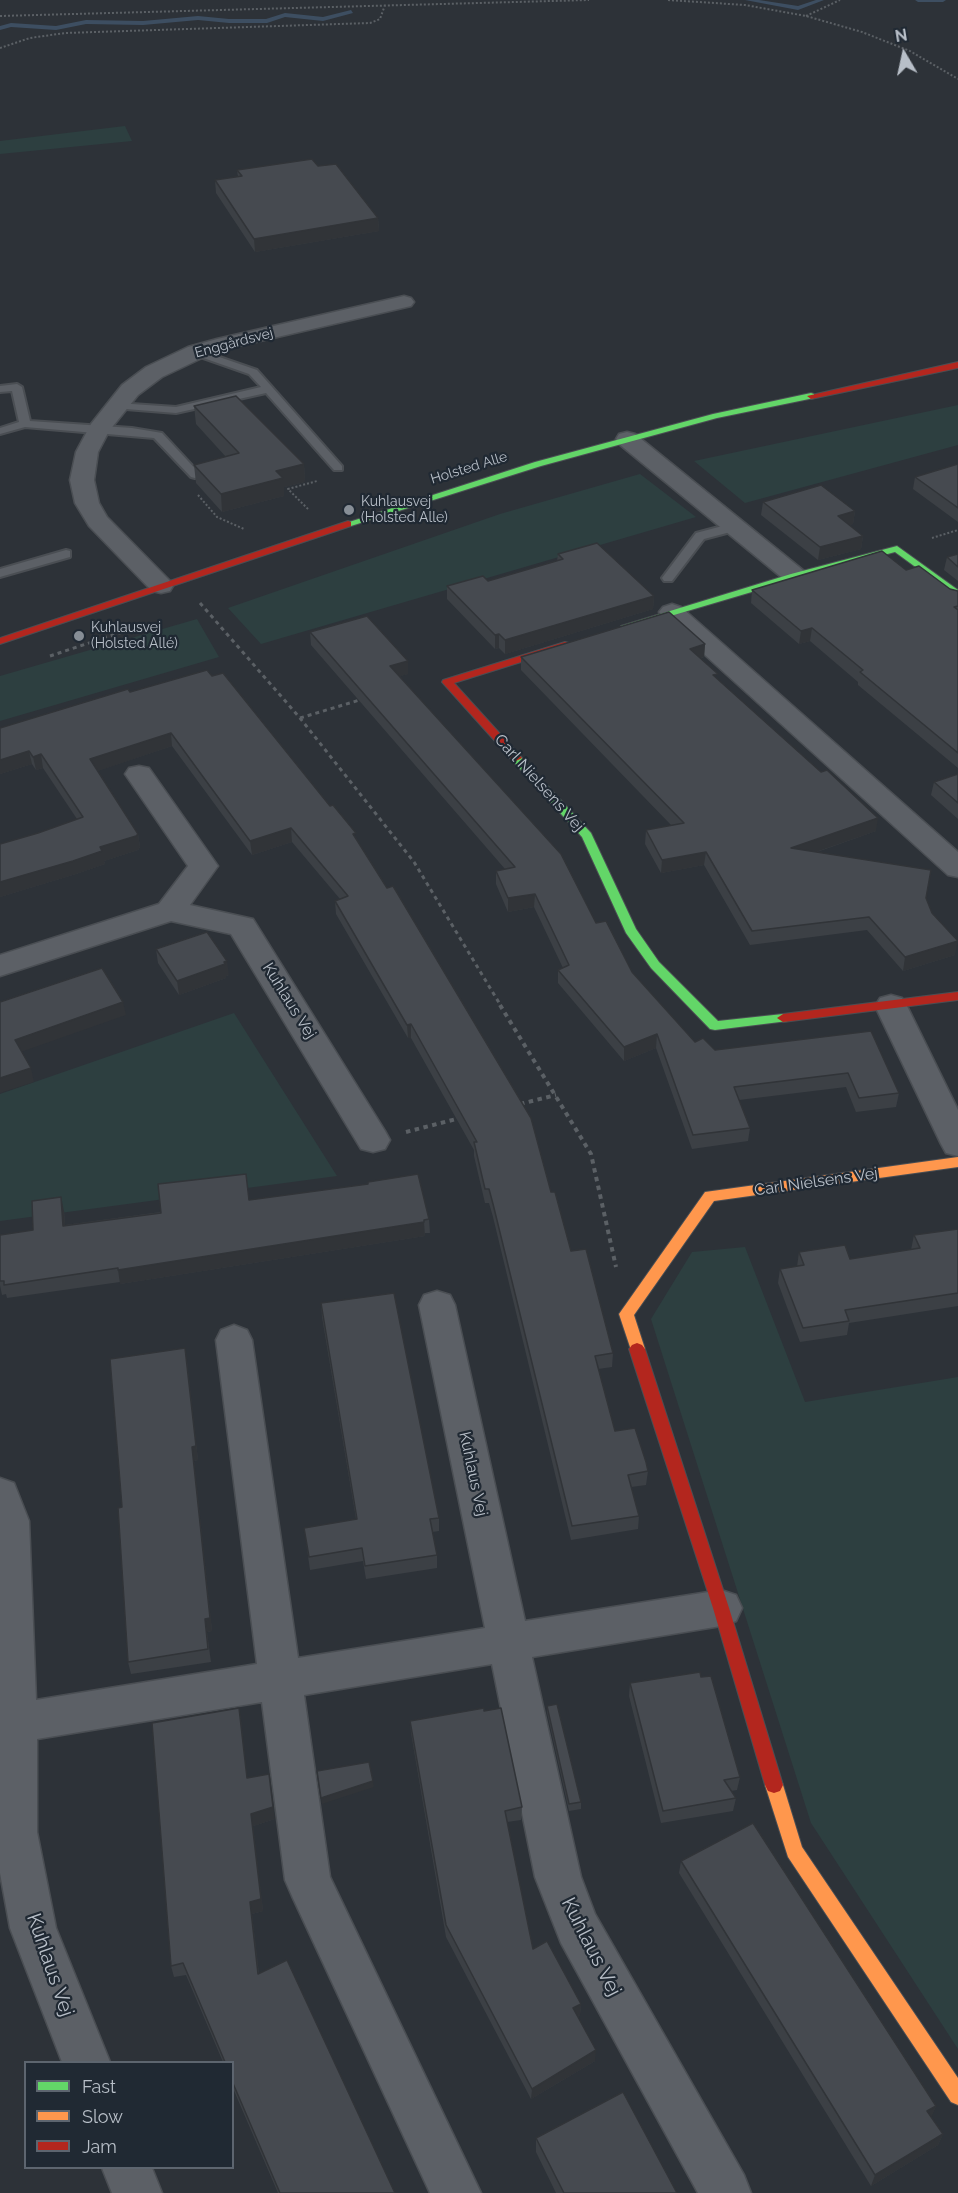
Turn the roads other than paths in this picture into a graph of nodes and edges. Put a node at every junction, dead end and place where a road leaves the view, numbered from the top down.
1 (404, 302) dead end
2 (196, 352) junction
3 (958, 365) edge
4 (0, 389) edge
5 (268, 389) junction
6 (117, 406) junction
7 (25, 424) junction
8 (99, 429) junction
9 (0, 431) edge
10 (627, 439) junction
11 (338, 468) road end
12 (195, 475) edge
13 (734, 527) junction
14 (66, 554) dead end
15 (0, 573) edge
16 (795, 576) junction
17 (668, 578) dead end
18 (160, 586) junction
19 (958, 595) edge
20 (672, 612) junction
21 (616, 630) edge
22 (582, 640) edge
23 (0, 641) edge
24 (139, 774) dead end
25 (958, 868) edge
26 (170, 911) junction
27 (0, 966) edge
28 (958, 996) edge
29 (891, 1006) junction
30 (373, 1140) road end
31 (958, 1144) edge
32 (958, 1162) edge
33 (437, 1305) dead end
34 (234, 1340) dead end
35 (0, 1495) edge
36 (721, 1608) junction
37 (509, 1642) junction
38 (280, 1679) junction
39 (16, 1723) junction
40 (86, 2061) edge
41 (958, 2095) edge
42 (127, 2169) edge
43 (137, 2193) edge
44 (456, 2193) edge
45 (726, 2193) edge

1 - 2 street, Enggårdsvej
2 - 5 lane
2 - 6 street, Enggårdsvej
3 - 10 street, Holsted Alle
4 - 7 lane
5 - 6 lane
5 - 11 lane
6 - 8 street, Enggårdsvej
7 - 8 lane
7 - 9 lane
8 - 12 lane
8 - 18 street, Enggårdsvej
10 - 13 street
10 - 18 street, Holsted Alle
13 - 16 street
13 - 17 lane
14 - 15 lane
16 - 19 street
16 - 20 street
18 - 23 street, Holsted Alle
20 - 21 street
20 - 25 street
22 - 29 street, Carl Nielsens Vej
24 - 26 street
26 - 27 street, Kuhlaus Vej
26 - 30 street, Kuhlaus Vej
28 - 29 street, Carl Nielsens Vej
29 - 31 street
32 - 36 street, Carl Nielsens Vej
33 - 37 street, Kuhlaus Vej
34 - 38 street
35 - 39 street, Kuhlaus Vej
36 - 37 street
36 - 41 street
37 - 38 street
37 - 45 street, Kuhlaus Vej
38 - 39 street
38 - 44 street
39 - 40 street, Kuhlaus Vej
42 - 43 street

